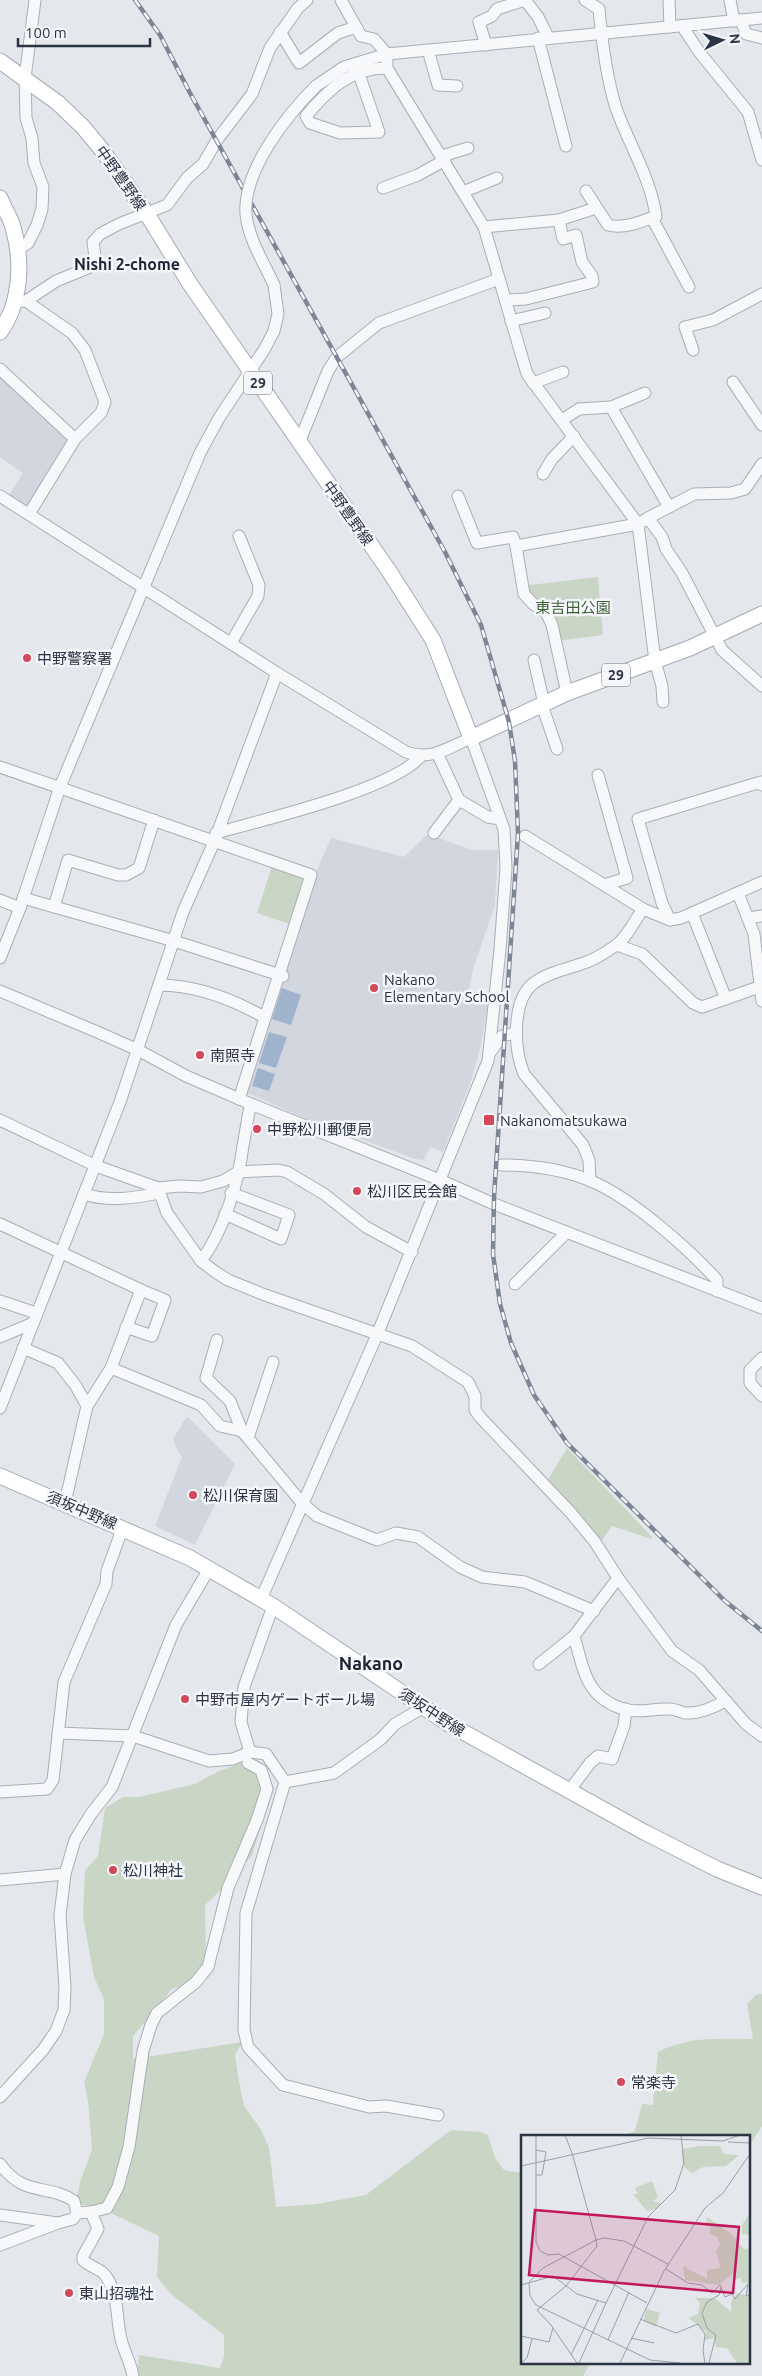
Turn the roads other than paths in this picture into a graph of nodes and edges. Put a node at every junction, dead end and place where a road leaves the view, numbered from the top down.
1 (35, 0) edge
2 (307, 0) edge
3 (341, 0) edge
4 (525, 0) edge
5 (585, 0) edge
6 (669, 0) edge
7 (730, 0) edge
8 (762, 18) edge
9 (738, 20) junction
10 (682, 26) junction
11 (356, 27) junction
12 (670, 27) junction
13 (280, 32) junction
14 (601, 32) junction
15 (543, 38) junction
16 (762, 38) edge
17 (486, 45) junction
18 (428, 50) junction
19 (387, 54) junction
20 (0, 61) edge
21 (386, 68) junction
22 (359, 74) junction
23 (25, 78) junction
24 (457, 86) dead end
25 (566, 146) dead end
26 (468, 148) dead end
27 (443, 158) junction
28 (762, 160) edge
29 (497, 178) dead end
30 (383, 188) dead end
31 (586, 191) dead end
32 (463, 192) junction
33 (0, 198) edge
34 (596, 208) junction
35 (147, 214) junction
36 (652, 218) junction
37 (559, 220) junction
38 (484, 227) junction
39 (17, 250) junction
40 (499, 279) junction
41 (689, 287) dead end
42 (762, 294) edge
43 (506, 300) junction
44 (20, 302) junction
45 (545, 313) dead end
46 (511, 321) junction
47 (0, 332) edge
48 (693, 350) dead end
49 (0, 369) edge
50 (250, 371) junction
51 (563, 372) dead end
52 (733, 382) dead end
53 (533, 383) junction
54 (645, 393) dead end
55 (611, 407) junction
56 (562, 420) junction
57 (762, 426) edge
58 (574, 436) junction
59 (75, 439) junction
60 (299, 443) junction
61 (762, 464) edge
62 (543, 474) dead end
63 (0, 496) edge
64 (458, 496) dead end
65 (669, 507) junction
66 (29, 514) junction
67 (648, 518) junction
68 (638, 524) junction
69 (238, 536) dead end
70 (516, 546) junction
71 (144, 589) junction
72 (762, 614) edge
73 (714, 636) junction
74 (231, 643) junction
75 (534, 660) dead end
76 (654, 661) junction
77 (277, 673) junction
78 (762, 685) edge
79 (567, 693) junction
80 (663, 702) dead end
81 (543, 705) junction
82 (472, 738) junction
83 (557, 749) dead end
84 (437, 753) junction
85 (420, 757) junction
86 (0, 767) edge
87 (598, 775) dead end
88 (762, 785) edge
89 (60, 787) junction
90 (458, 800) junction
91 (500, 819) junction
92 (154, 820) junction
93 (434, 832) dead end
94 (525, 836) dead end
95 (215, 837) junction
96 (762, 882) edge
97 (604, 885) junction
98 (738, 893) junction
99 (0, 900) edge
100 (21, 903) junction
101 (54, 907) junction
102 (643, 910) junction
103 (692, 913) junction
104 (762, 916) edge
105 (748, 918) junction
106 (670, 920) junction
107 (174, 941) junction
108 (618, 945) junction
109 (0, 958) edge
110 (760, 965) edge
111 (280, 975) junction
112 (159, 985) junction
113 (759, 987) junction
114 (0, 992) edge
115 (726, 998) junction
116 (762, 1001) edge
117 (264, 1017) junction
118 (515, 1033) junction
119 (138, 1050) junction
120 (489, 1054) junction
121 (239, 1099) junction
122 (251, 1104) junction
123 (0, 1120) edge
124 (501, 1165) dead end
125 (96, 1166) junction
126 (238, 1172) junction
127 (440, 1180) junction
128 (590, 1180) junction
129 (158, 1190) junction
130 (231, 1193) junction
131 (84, 1194) junction
132 (225, 1214) junction
133 (0, 1224) edge
134 (567, 1232) junction
135 (412, 1252) junction
136 (60, 1254) junction
137 (201, 1261) junction
138 (516, 1284) dead end
139 (141, 1290) junction
140 (718, 1291) junction
141 (0, 1301) edge
142 (762, 1308) edge
143 (34, 1318) junction
144 (126, 1327) junction
145 (377, 1335) junction
146 (0, 1338) edge
147 (217, 1340) dead end
148 (23, 1348) junction
149 (762, 1358) edge
150 (273, 1362) dead end
151 (111, 1368) junction
152 (762, 1396) edge
153 (87, 1406) junction
154 (0, 1408) edge
155 (245, 1435) junction
156 (0, 1476) edge
157 (65, 1502) junction
158 (302, 1503) junction
159 (123, 1527) junction
160 (209, 1569) junction
161 (618, 1578) junction
162 (267, 1602) junction
163 (594, 1611) junction
164 (574, 1636) junction
165 (539, 1664) dead end
166 (725, 1701) junction
167 (424, 1707) junction
168 (626, 1709) junction
169 (58, 1733) junction
170 (133, 1736) junction
171 (762, 1736) edge
172 (249, 1758) junction
173 (285, 1782) junction
174 (569, 1791) junction
175 (0, 1792) edge
176 (65, 1874) junction
177 (0, 1880) edge
178 (762, 1887) edge
179 (0, 2098) edge
180 (438, 2115) dead end
181 (0, 2164) edge
182 (91, 2212) junction
183 (77, 2213) junction
184 (0, 2215) edge
185 (58, 2223) junction
186 (0, 2245) edge
187 (133, 2376) edge

1 - 23 street
2 - 13 street
3 - 11 street
4 - 15 street
4 - 17 street
5 - 14 street
6 - 12 street
7 - 9 street
8 - 9 street
9 - 10 street
9 - 16 street
10 - 12 street
10 - 28 street
11 - 13 street
11 - 19 street
12 - 14 street
13 - 35 street
14 - 15 street
14 - 36 street
15 - 17 street
15 - 25 street
17 - 18 street
18 - 19 street
18 - 24 street
19 - 21 street
19 - 50 street, bridge
20 - 23 main road, 中野豊野線 / 29
21 - 22 street
21 - 27 street
22 - 22 street
23 - 35 main road, 中野豊野線 / 29
23 - 39 street
26 - 27 street
27 - 30 street
27 - 32 street
29 - 32 street
31 - 34 street
32 - 38 street
33 - 39 main road
34 - 36 street
34 - 37 street
35 - 44 street
35 - 50 main road, 中野豊野線 / 29
36 - 41 street
37 - 38 street
37 - 43 street
38 - 40 street
39 - 44 main road
40 - 43 street
40 - 60 street
42 - 48 street
43 - 46 street
44 - 47 main road
44 - 59 street
45 - 46 street
46 - 53 street
49 - 59 street
50 - 60 main road, 中野豊野線 / 29
50 - 71 street
51 - 53 street
52 - 57 street
53 - 56 street
54 - 55 street
55 - 56 street
55 - 65 street
56 - 58 street
58 - 62 street
58 - 68 street
59 - 66 street
60 - 82 main road, 中野豊野線 / 29
61 - 65 street
63 - 66 street
64 - 70 street
65 - 67 street
66 - 71 street
67 - 68 street
67 - 73 street
68 - 70 street
68 - 76 street
69 - 74 street
70 - 79 street
71 - 74 street
71 - 89 street
72 - 73 main road, 29
73 - 76 main road, 29
73 - 78 street
74 - 77 street
75 - 81 street
76 - 79 main road, 29
76 - 80 street
77 - 85 street
77 - 95 street
79 - 81 main road, 29
81 - 82 main road, 29
81 - 83 street
82 - 84 street
82 - 91 street
84 - 85 street
84 - 90 street
85 - 95 street
86 - 89 street
87 - 97 street
88 - 106 street
89 - 92 street
89 - 100 street
90 - 91 street
90 - 93 street
91 - 120 street
92 - 95 street
92 - 101 street
94 - 97 street
95 - 107 street
95 - 111 street
96 - 98 street
97 - 102 street
98 - 103 street
98 - 105 street
99 - 100 street
100 - 101 street
100 - 109 street
101 - 107 street
102 - 106 street
102 - 108 street
103 - 106 street
103 - 115 street
104 - 105 street
105 - 110 street
107 - 111 street
107 - 112 street
108 - 115 street
108 - 118 street
110 - 113 street
111 - 117 street
112 - 117 street
112 - 119 street
113 - 115 street
113 - 116 street
114 - 119 street
117 - 121 street
118 - 120 street
118 - 128 street
119 - 121 street
119 - 125 street
120 - 127 street
121 - 122 street
122 - 126 street
122 - 127 street
123 - 125 street
124 - 128 street
125 - 129 street
125 - 131 street
126 - 129 street
126 - 130 street
126 - 135 street
127 - 134 street
127 - 135 street
128 - 140 street
129 - 131 street
129 - 137 street
130 - 132 street
130 - 132 street
131 - 136 street
132 - 137 street
133 - 136 street
134 - 138 street
134 - 140 street
135 - 145 street
136 - 139 street
136 - 143 street
137 - 145 street
139 - 144 street
139 - 144 street
140 - 142 street
141 - 143 street
143 - 146 street
143 - 148 street
144 - 151 street
145 - 158 street
145 - 161 street
147 - 155 street
148 - 153 street
148 - 154 street
149 - 152 street
150 - 155 street
151 - 153 street
151 - 155 street
153 - 157 street
155 - 158 street
156 - 157 main road, 須坂中野線
157 - 159 main road, 須坂中野線
158 - 162 street
158 - 163 street
159 - 160 main road, 須坂中野線
159 - 169 street
160 - 162 main road, 須坂中野線
160 - 170 street
161 - 163 street
161 - 166 street
162 - 167 main road, 須坂中野線
162 - 172 street
163 - 164 street
164 - 165 street
164 - 168 street
166 - 168 street
166 - 171 street
167 - 173 street
167 - 174 main road, 須坂中野線
168 - 174 street
169 - 170 street
169 - 175 street
170 - 172 street
170 - 176 street
172 - 173 street
172 - 182 street
173 - 180 street
174 - 178 main road, 須坂中野線
176 - 177 street
176 - 179 street
181 - 183 street
182 - 183 street
182 - 187 street
183 - 185 street
184 - 185 street
185 - 186 street

